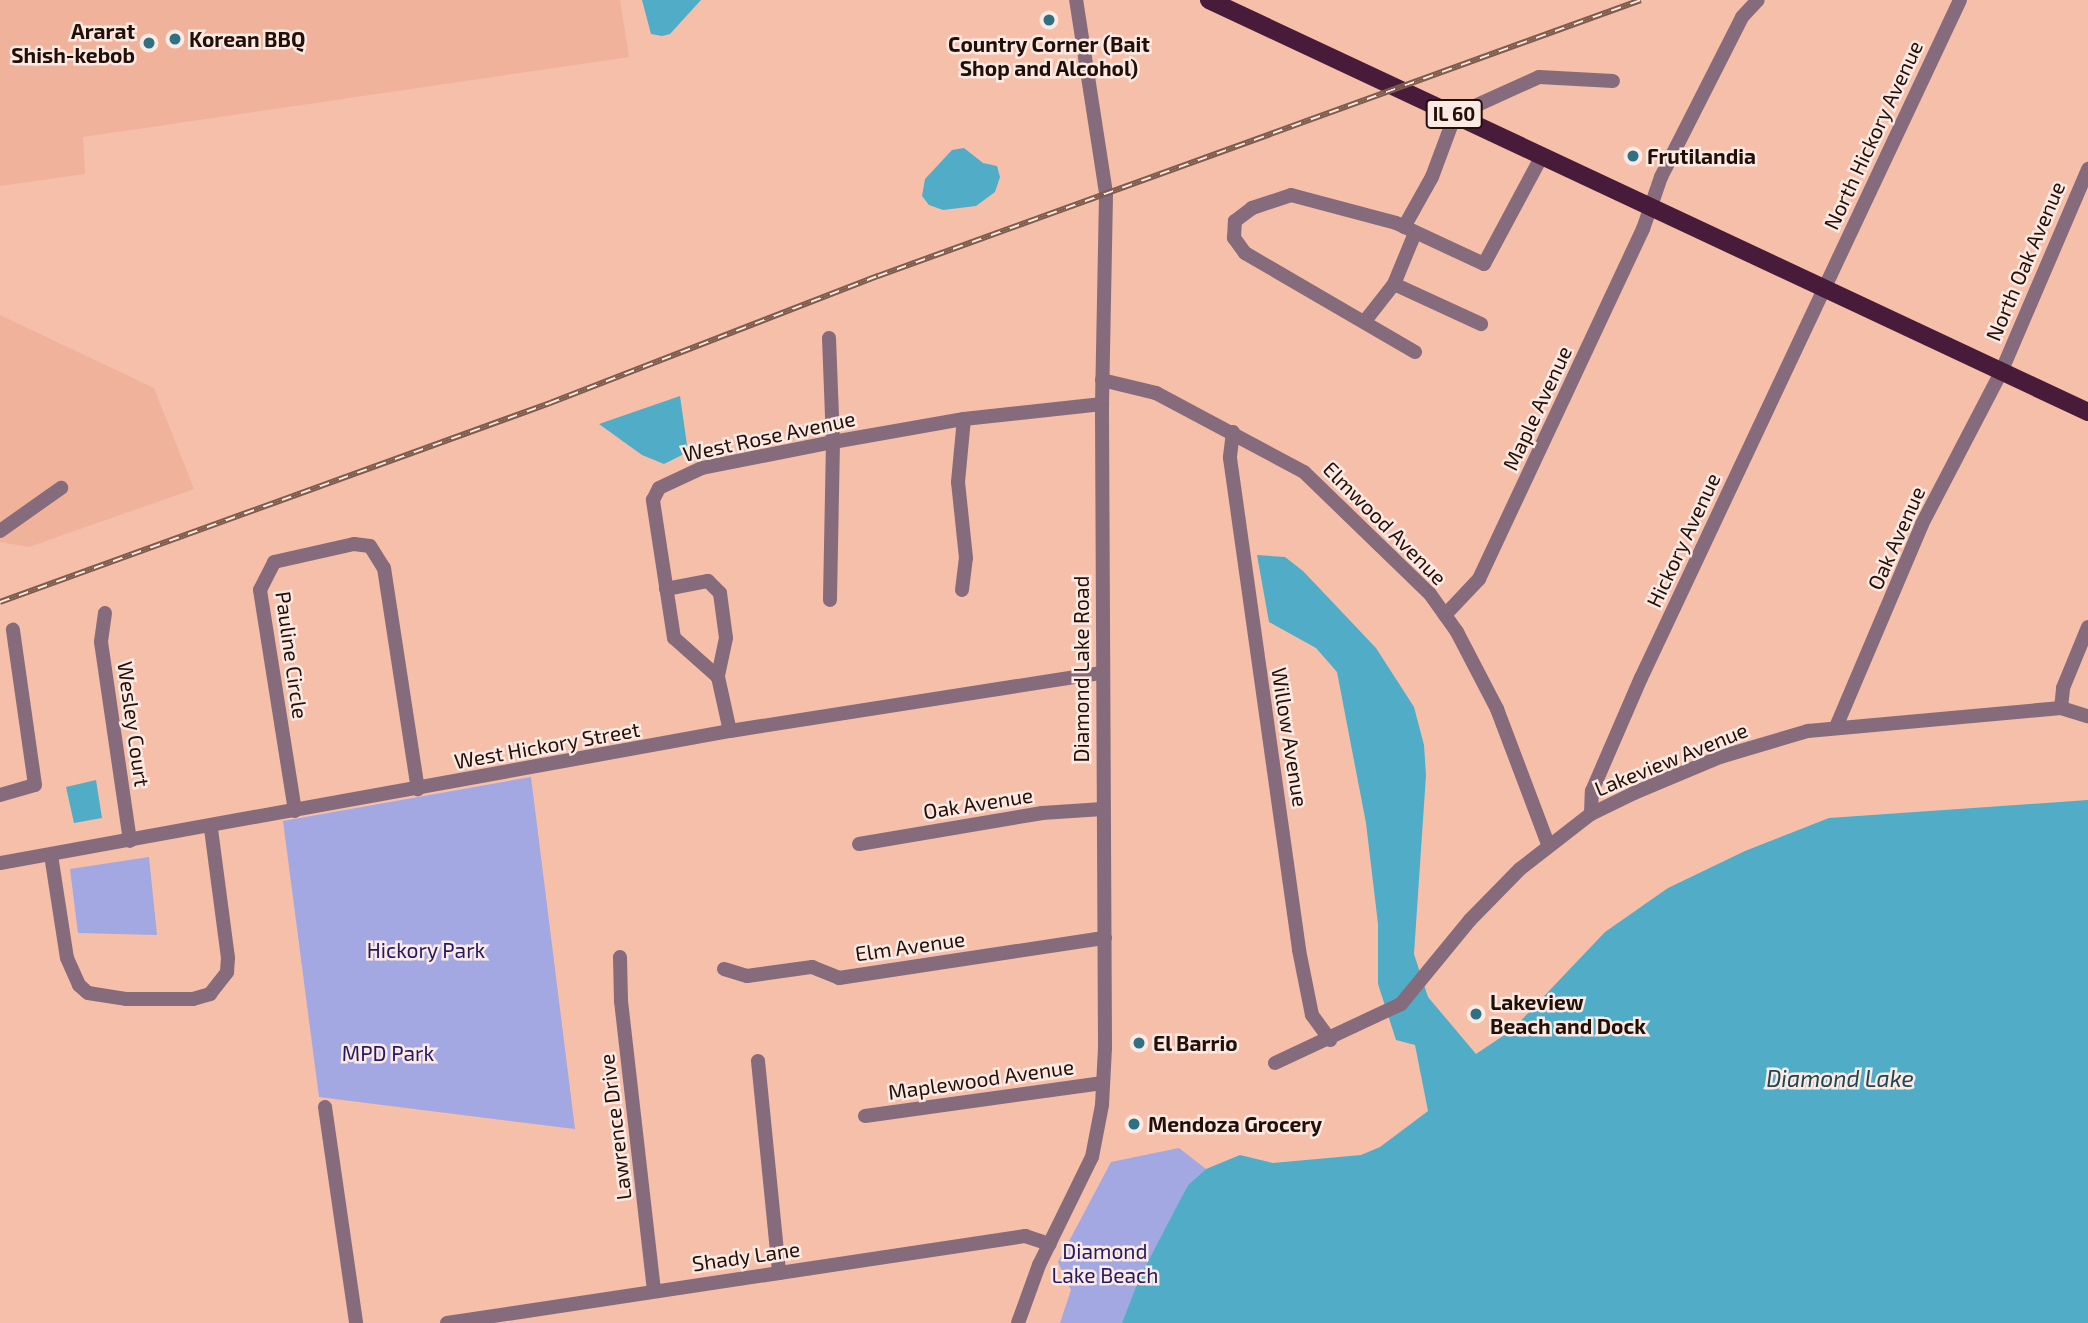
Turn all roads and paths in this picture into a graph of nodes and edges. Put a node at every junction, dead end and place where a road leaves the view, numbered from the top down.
1 (1076, 0) edge
2 (1209, 0) edge
3 (1960, 0) edge
4 (1756, 1) edge
5 (1613, 80) dead end
6 (1455, 115) junction
7 (1542, 156) junction
8 (2088, 169) edge
9 (1652, 208) junction
10 (1410, 230) junction
11 (1394, 284) junction
12 (1825, 287) junction
13 (1365, 321) junction
14 (1481, 324) dead end
15 (829, 338) dead end
16 (1415, 352) dead end
17 (2001, 370) junction
18 (1102, 380) junction
19 (1102, 404) junction
20 (2088, 412) edge
21 (964, 419) junction
22 (1233, 432) junction
23 (833, 442) junction
24 (61, 488) dead end
25 (0, 531) edge
26 (666, 589) junction
27 (962, 590) dead end
28 (830, 600) dead end
29 (105, 613) dead end
30 (1445, 615) junction
31 (2088, 627) edge
32 (13, 630) dead end
33 (1102, 673) junction
34 (718, 677) junction
35 (2062, 708) junction
36 (2088, 716) edge
37 (1836, 727) junction
38 (730, 731) junction
39 (418, 789) junction
40 (0, 795) edge
41 (1103, 809) junction
42 (295, 811) junction
43 (1591, 814) junction
44 (211, 828) junction
45 (130, 841) junction
46 (859, 844) dead end
47 (1548, 844) junction
48 (51, 855) junction
49 (0, 863) edge
50 (1105, 939) junction
51 (620, 957) dead end
52 (724, 969) dead end
53 (1331, 1040) junction
54 (758, 1061) dead end
55 (1275, 1063) dead end
56 (1103, 1083) junction
57 (325, 1107) dead end
58 (865, 1116) dead end
59 (1050, 1244) junction
60 (779, 1273) junction
61 (654, 1291) junction
62 (356, 1323) edge
63 (447, 1323) edge
64 (1018, 1323) edge

1 - 18 street, Diamond Lake Road
2 - 6 main road, IL 60
3 - 12 street, North Hickory Avenue
4 - 9 street, Maple Avenue
5 - 6 street
6 - 7 main road, IL 60
6 - 10 street
7 - 9 main road, IL 60
7 - 10 street
8 - 17 street, North Oak Avenue
9 - 12 main road, IL 60
9 - 30 street, Maple Avenue
10 - 11 street
10 - 13 street
11 - 13 street
11 - 14 street
12 - 17 main road, IL 60
12 - 43 street, Hickory Avenue
13 - 16 street
15 - 23 street
17 - 20 main road, IL 60
17 - 37 street, Oak Avenue
18 - 19 street, Diamond Lake Road
18 - 22 street, Elmwood Avenue
19 - 21 street, West Rose Avenue
19 - 33 street, Diamond Lake Road
21 - 23 street, West Rose Avenue
21 - 27 street
22 - 30 street, Elmwood Avenue
22 - 53 street, Willow Avenue
23 - 26 street, West Rose Avenue
23 - 28 street
24 - 25 street
26 - 34 street, West Rose Avenue
26 - 34 street
29 - 45 street, Wesley Court
30 - 47 street, Elmwood Avenue
31 - 35 street
32 - 40 street
33 - 38 street, West Hickory Street
33 - 41 street, Diamond Lake Road
34 - 38 street
35 - 36 street, Lakeview Avenue
35 - 37 street, Lakeview Avenue
37 - 43 street, Lakeview Avenue
38 - 39 street, West Hickory Street
39 - 42 street, West Hickory Street
39 - 42 street, Pauline Circle
41 - 46 street, Oak Avenue
41 - 50 street, Diamond Lake Road
42 - 44 street, West Hickory Street
43 - 47 street, Lakeview Avenue
44 - 45 street, West Hickory Street
44 - 48 street
45 - 48 street, West Hickory Street
47 - 53 street, Lakeview Avenue
48 - 49 street, West Hickory Street
50 - 52 street, Elm Avenue
50 - 56 street, Diamond Lake Road
51 - 61 street, Lawrence Drive
53 - 55 street, Lakeview Avenue
54 - 60 street
56 - 58 street, Maplewood Avenue
56 - 59 street, Diamond Lake Road
57 - 62 street
59 - 60 street, Shady Lane
59 - 64 street, Diamond Lake Road
60 - 61 street, Shady Lane
61 - 63 street, Shady Lane

